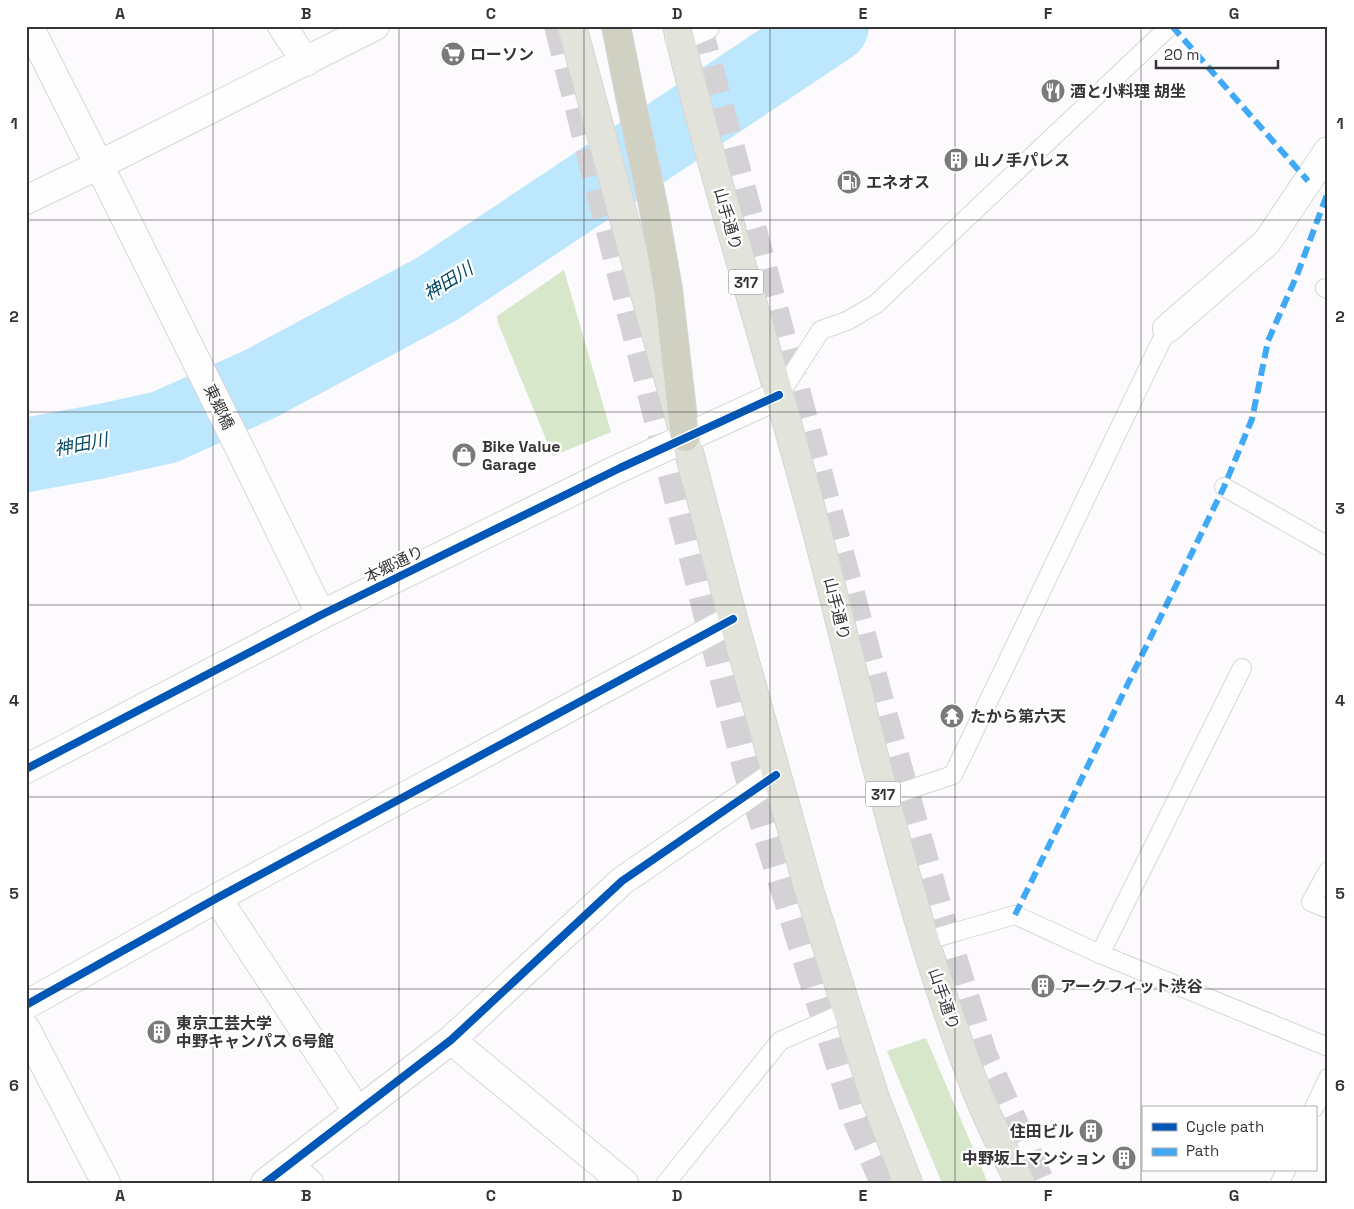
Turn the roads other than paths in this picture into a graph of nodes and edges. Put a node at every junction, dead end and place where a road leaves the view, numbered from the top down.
1 (29, 26) edge
2 (282, 26) edge
3 (375, 26) edge
4 (572, 26) edge
5 (616, 26) edge
6 (705, 26) edge
7 (1170, 26) edge
8 (680, 41) edge
9 (306, 62) junction
10 (1328, 152) edge
11 (99, 165) junction
12 (26, 200) edge
13 (1167, 329) joint
14 (779, 395) junction
15 (685, 437) junction
16 (1224, 487) dead end
17 (1328, 546) edge
18 (320, 615) junction
19 (733, 619) junction
20 (1242, 668) dead end
21 (26, 769) edge
22 (776, 775) junction
23 (884, 798) junction
24 (1328, 871) edge
25 (217, 898) junction
26 (1328, 909) edge
27 (924, 941) junction
28 (1100, 954) junction
29 (26, 1005) edge
30 (848, 1011) junction
31 (26, 1029) edge
32 (451, 1040) junction
33 (1328, 1047) edge
34 (1328, 1078) edge
35 (1315, 1106) edge
36 (358, 1112) junction
37 (288, 1165) junction
38 (106, 1183) edge
39 (265, 1183) edge
40 (309, 1183) edge
41 (624, 1183) edge
42 (666, 1183) edge
43 (908, 1183) edge
44 (1020, 1183) edge

1 - 11 street, 東郷橋
2 - 9 street
3 - 9 street
4 - 15 main road
5 - 15 highway, bridge
6 - 8 street
7 - 14 lane
8 - 14 main road, 山手通り / 317
9 - 11 street
10 - 13 street
11 - 12 street
11 - 18 street, 東郷橋
13 - 23 lane
14 - 15 street, 本郷通り
14 - 23 main road, 山手通り / 317
15 - 18 street, 本郷通り
15 - 19 main road
16 - 17 lane
18 - 21 street, 本郷通り
19 - 22 main road
19 - 25 street
20 - 28 lane
22 - 30 main road
22 - 32 street
23 - 27 main road, 山手通り / 317
24 - 26 lane
25 - 29 street
25 - 36 street
27 - 28 lane
27 - 44 main road, 山手通り / 317
28 - 33 lane
30 - 42 lane
30 - 43 main road
31 - 38 street
32 - 36 street
32 - 41 street
34 - 35 lane
36 - 37 street
37 - 39 street
37 - 40 street

